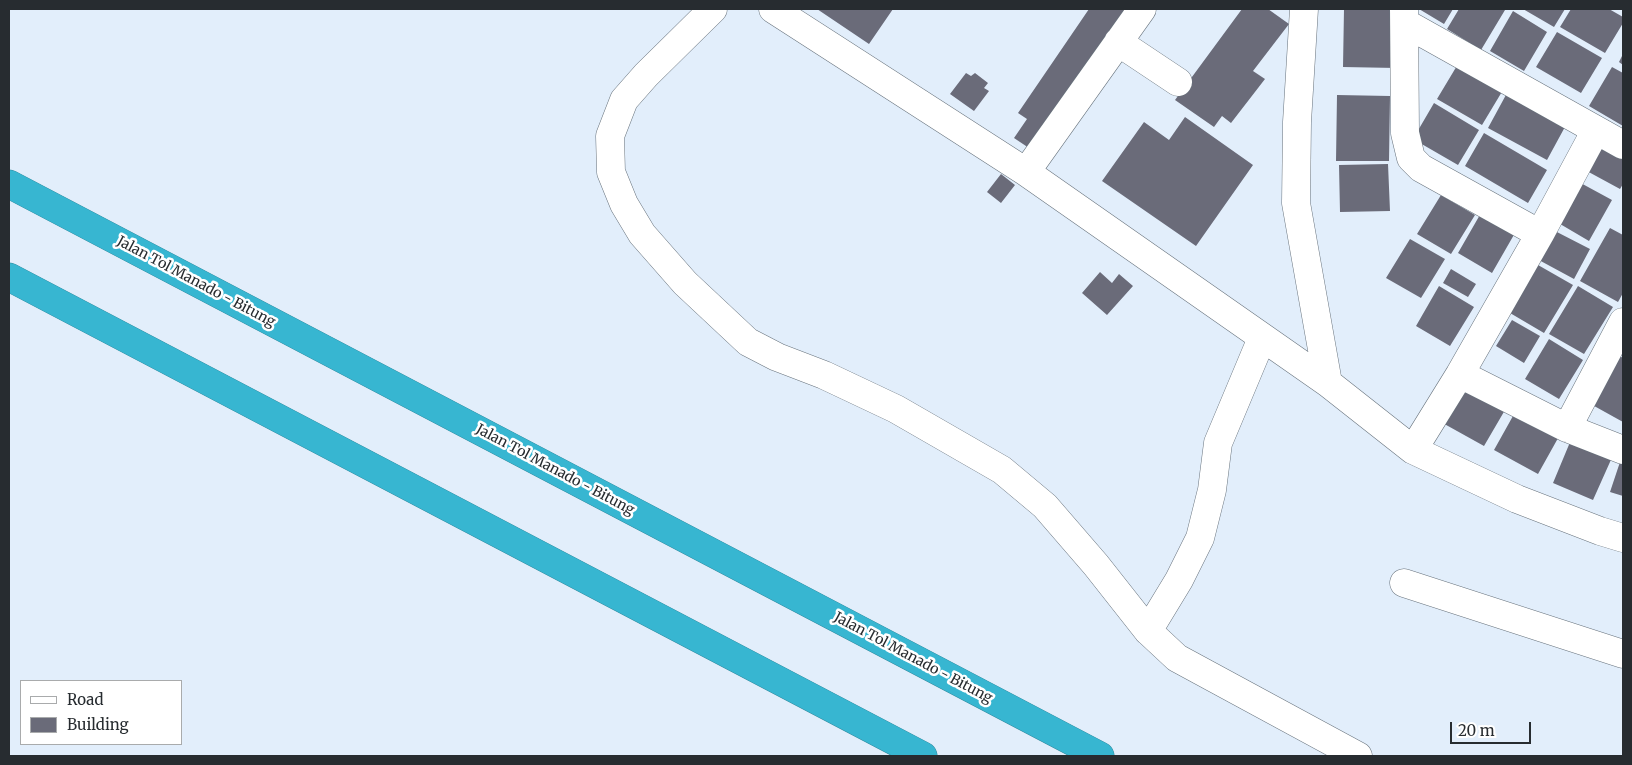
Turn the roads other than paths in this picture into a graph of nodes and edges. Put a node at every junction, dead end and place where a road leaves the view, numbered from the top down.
1 (713, 9) edge
2 (1142, 9) edge
3 (1304, 9) edge
4 (787, 13) edge
5 (1405, 16) edge
6 (1118, 42) junction
7 (1178, 82) dead end
8 (1596, 130) junction
9 (1623, 145) edge
10 (1026, 172) junction
11 (9, 184) edge
12 (1540, 234) junction
13 (9, 277) edge
14 (1623, 322) edge
15 (1262, 338) junction
16 (1460, 374) junction
17 (1328, 383) junction
18 (1567, 428) junction
19 (1413, 450) junction
20 (1623, 450) edge
21 (1623, 538) edge
22 (1404, 583) dead end
23 (1148, 631) junction
24 (1623, 654) edge
25 (923, 756) edge
26 (1100, 756) edge
27 (1358, 756) edge

1 - 23 street
2 - 6 street
3 - 17 street
4 - 10 street
5 - 8 street
5 - 12 street
6 - 7 street
6 - 10 street
8 - 9 street
8 - 12 street
10 - 15 street
11 - 26 highway, Jalan Tol Manado - Bitung
12 - 16 street
13 - 25 highway
14 - 18 street
15 - 17 street
15 - 23 street
16 - 18 street
16 - 19 street
17 - 19 street
18 - 20 street
19 - 21 street
22 - 24 street
23 - 27 street

